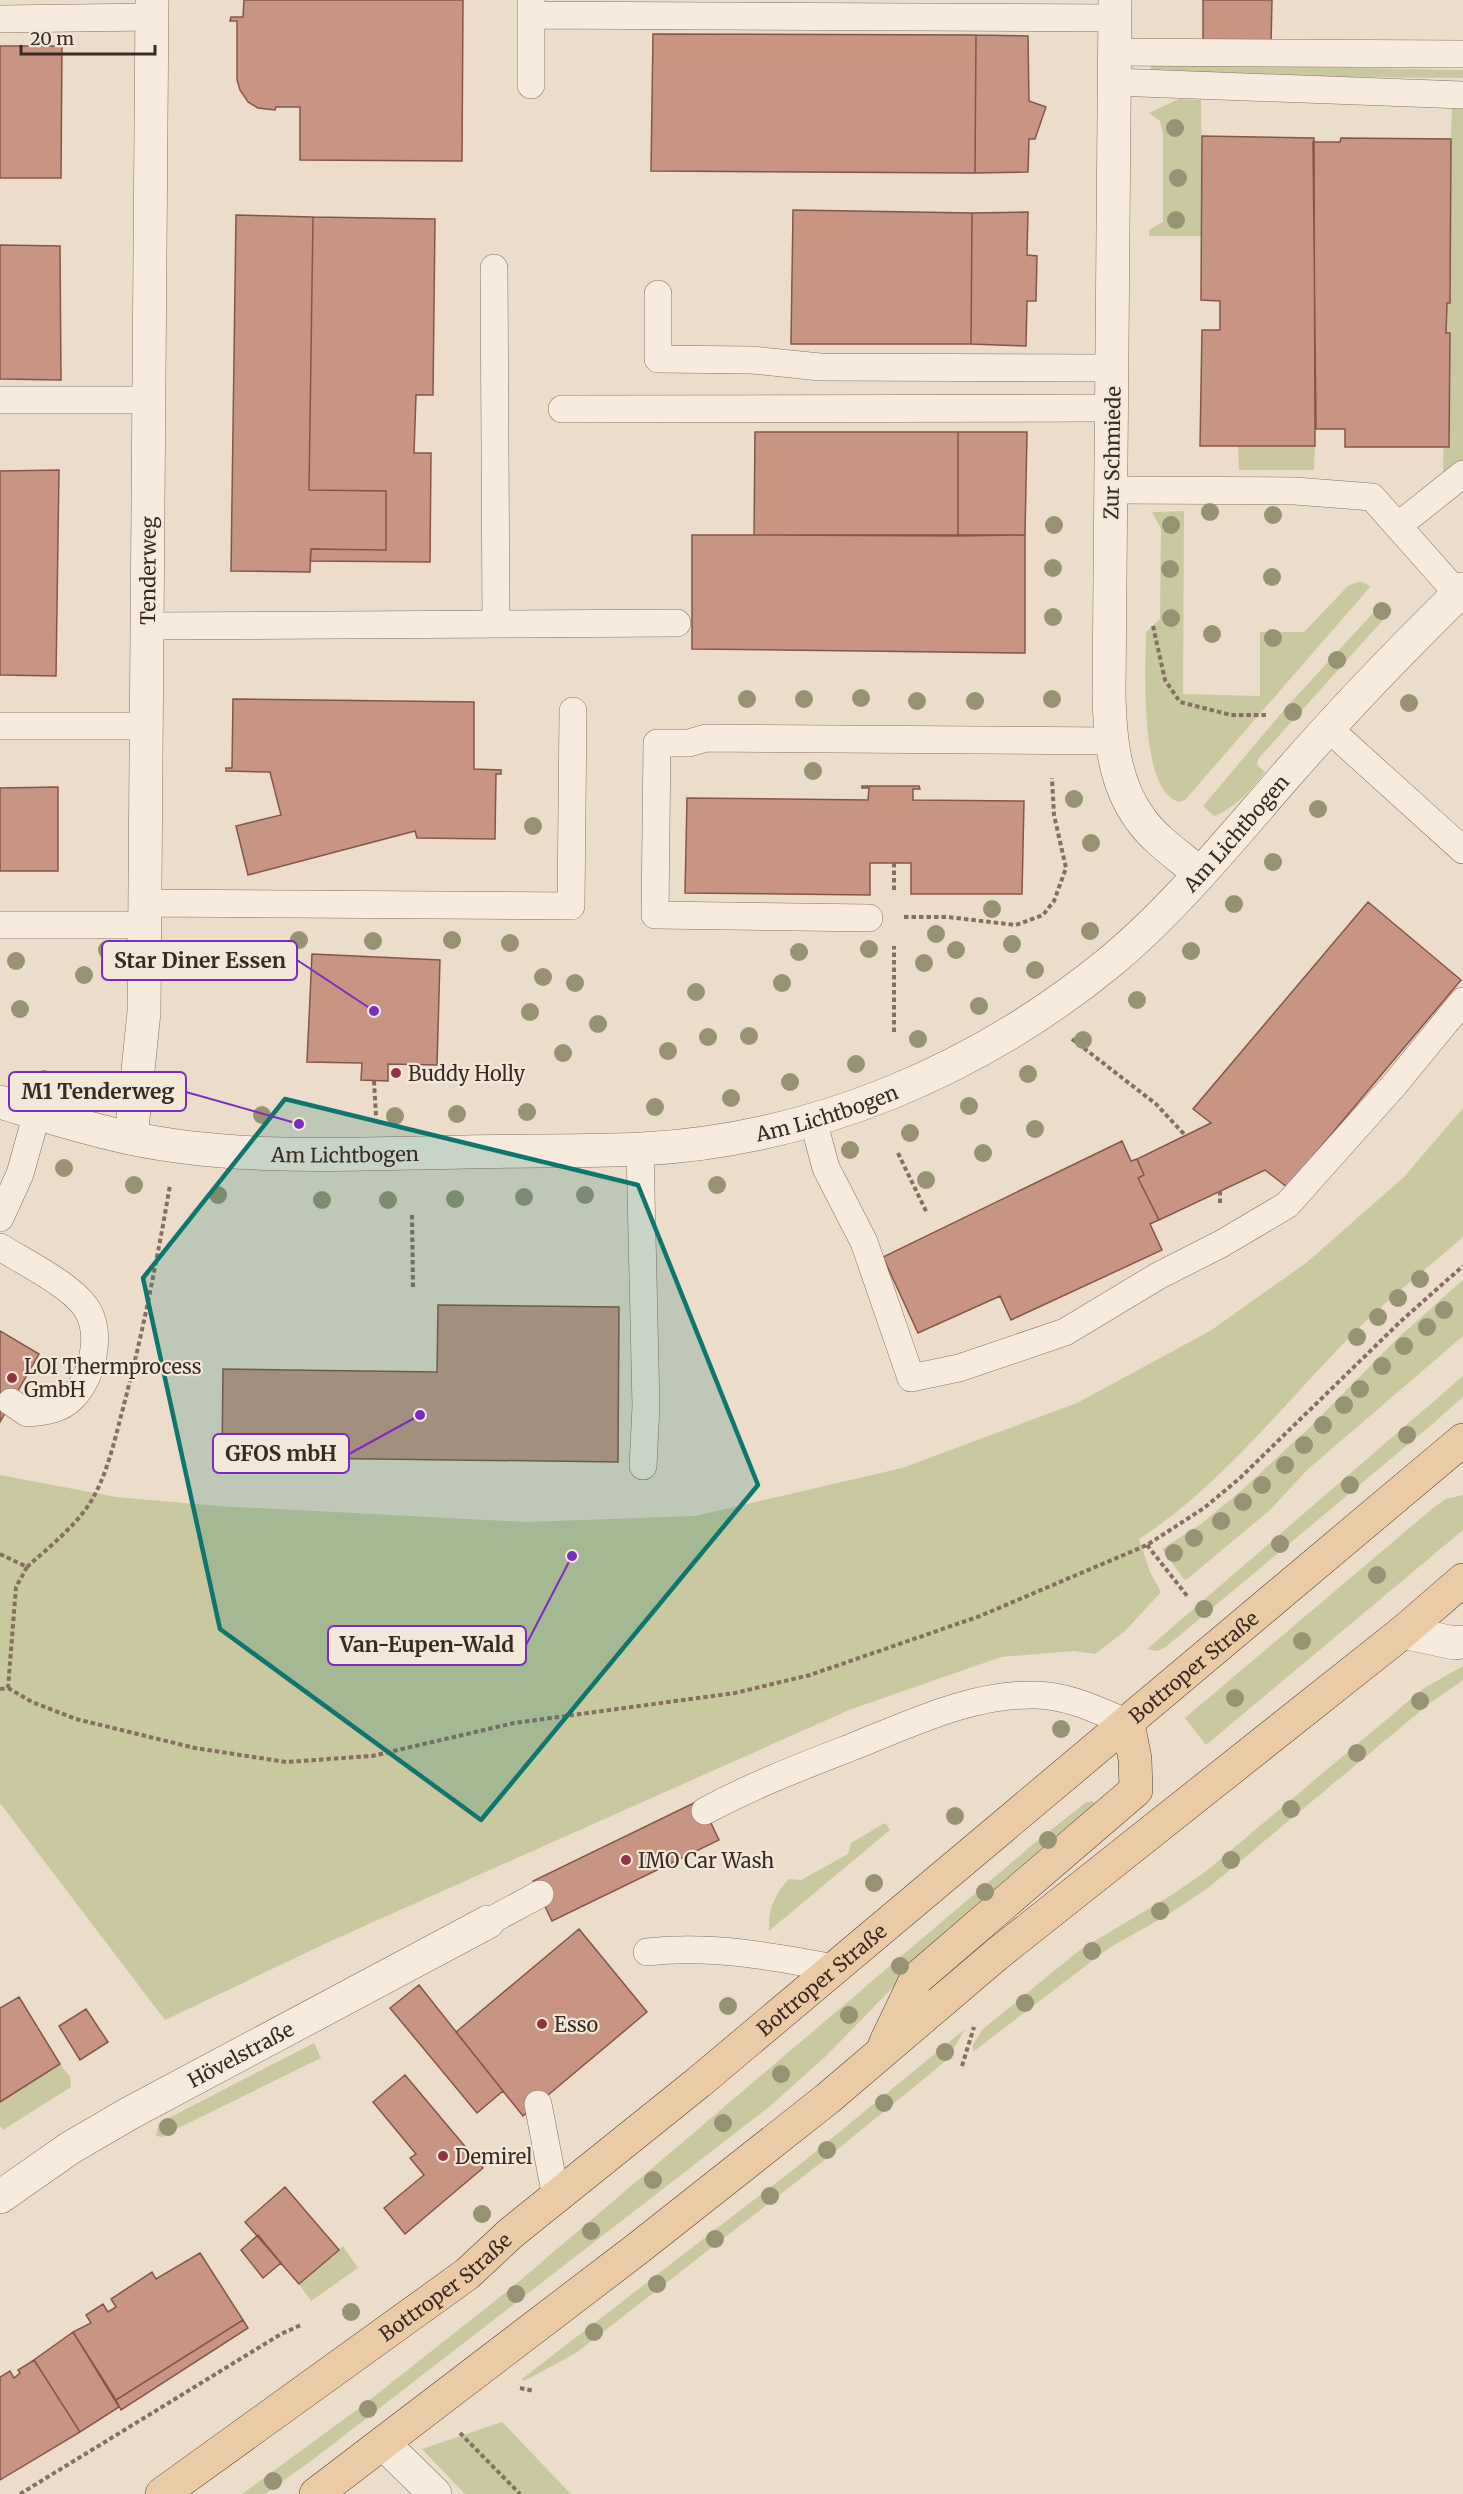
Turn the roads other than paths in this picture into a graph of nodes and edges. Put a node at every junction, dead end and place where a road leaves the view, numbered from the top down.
1 (531, 8) edge
2 (152, 9) edge
3 (1115, 9) edge
4 (0, 19) edge
5 (1463, 54) edge
6 (1114, 67) junction
7 (531, 85) dead end
8 (1463, 95) edge
9 (494, 268) dead end
10 (658, 294) dead end
11 (1114, 368) junction
12 (0, 400) edge
13 (148, 400) junction
14 (1113, 408) junction
15 (562, 409) dead end
16 (1463, 474) edge
17 (1112, 490) junction
18 (1399, 525) junction
19 (1461, 592) edge
20 (677, 623) dead end
21 (496, 624) junction
22 (146, 626) junction
23 (573, 711) dead end
24 (0, 726) edge
25 (146, 726) junction
26 (1328, 728) junction
27 (1112, 741) junction
28 (1463, 850) edge
29 (1200, 874) junction
30 (144, 914) junction
31 (869, 918) road end
32 (0, 926) edge
33 (1463, 1001) edge
34 (0, 1102) edge
35 (37, 1113) junction
36 (813, 1120) junction
37 (131, 1138) junction
38 (640, 1149) junction
39 (0, 1218) edge
40 (0, 1246) edge
41 (11, 1402) dead end
42 (1463, 1440) edge
43 (643, 1466) dead end
44 (1463, 1580) edge
45 (1402, 1632) junction
46 (1463, 1642) edge
47 (1128, 1723) junction
48 (705, 1811) dead end
49 (540, 1894) dead end
50 (488, 1922) joint
51 (647, 1952) dead end
52 (834, 1968) junction
53 (880, 2054) junction
54 (538, 2104) dead end
55 (0, 2197) edge
56 (556, 2197) junction
57 (383, 2443) junction
58 (162, 2494) edge
59 (316, 2494) edge
60 (435, 2494) edge

1 - 3 lane
1 - 7 lane
2 - 4 lane
2 - 13 street, Tenderweg
3 - 6 street, Zur Schmiede
5 - 6 lane
6 - 8 lane
6 - 11 street, Zur Schmiede
9 - 21 lane
10 - 11 lane
11 - 14 street, Zur Schmiede
12 - 13 lane
13 - 22 street, Tenderweg
14 - 15 lane
14 - 17 street, Zur Schmiede
16 - 18 lane
17 - 18 lane
17 - 27 street, Zur Schmiede
18 - 19 lane
19 - 26 street, Am Lichtbogen
20 - 21 lane
21 - 22 lane
22 - 25 street, Tenderweg
23 - 30 lane
24 - 25 lane
25 - 30 street, Tenderweg
26 - 28 lane
26 - 29 street, Am Lichtbogen
27 - 29 street, Zur Schmiede
27 - 31 lane
29 - 36 street, Am Lichtbogen
30 - 32 lane
30 - 37 street, Tenderweg
33 - 36 lane
34 - 35 street, Am Lichtbogen
35 - 37 street, Am Lichtbogen
35 - 39 lane
36 - 38 street, Am Lichtbogen
37 - 38 street, Am Lichtbogen
38 - 43 lane
40 - 41 lane
42 - 47 main road, Bottroper Straße
44 - 45 main road
45 - 46 street
45 - 53 main road
47 - 48 lane
47 - 52 main road, Bottroper Straße
47 - 53 main road
49 - 50 lane
50 - 55 street, Hövelstraße
51 - 52 lane
52 - 56 main road, Bottroper Straße
53 - 57 main road
54 - 56 lane
56 - 58 main road, Bottroper Straße
57 - 59 main road
57 - 60 street

